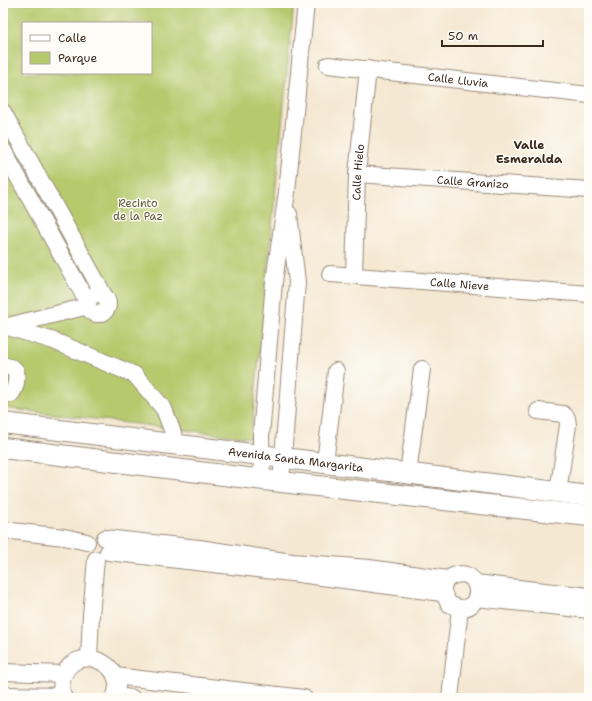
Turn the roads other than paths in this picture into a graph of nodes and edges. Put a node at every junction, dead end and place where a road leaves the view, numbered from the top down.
1 (306, 3) edge
2 (328, 65) dead end
3 (368, 69) junction
4 (589, 94) edge
5 (3, 112) edge
6 (9, 139) edge
7 (3, 150) edge
8 (357, 174) junction
9 (589, 190) edge
10 (287, 192) junction
11 (330, 274) dead end
12 (354, 276) junction
13 (589, 294) edge
14 (273, 296) junction
15 (296, 296) junction
16 (88, 304) junction
17 (6, 327) edge
18 (268, 347) junction
19 (292, 347) junction
20 (3, 364) edge
21 (422, 369) dead end
22 (336, 371) dead end
23 (3, 395) edge
24 (538, 411) dead end
25 (3, 423) edge
26 (175, 444) junction
27 (3, 448) edge
28 (262, 455) junction
29 (284, 458) junction
30 (325, 463) junction
31 (408, 473) junction
32 (272, 481) junction
33 (558, 492) junction
34 (589, 496) edge
35 (589, 516) edge
36 (3, 530) edge
37 (103, 550) junction
38 (445, 586) junction
39 (476, 590) junction
40 (589, 596) edge
41 (460, 608) junction
42 (589, 610) edge
43 (89, 658) junction
44 (3, 672) edge
45 (64, 674) junction
46 (115, 676) junction
47 (3, 695) edge
48 (267, 696) edge
49 (63, 697) edge
50 (115, 697) edge
51 (132, 698) edge
52 (304, 698) edge
53 (446, 698) edge
54 (451, 698) edge

1 - 10 street
2 - 3 street, Calle Lluvia
3 - 4 street, Calle Lluvia
3 - 8 street, Calle Hielo
5 - 6 street
6 - 16 street
7 - 16 street
8 - 9 street, Calle Granizo
8 - 12 street, Calle Hielo
10 - 14 street
10 - 15 street
11 - 12 street, Calle Nieve
12 - 13 street, Calle Nieve
14 - 15 street
14 - 18 street
15 - 19 street
16 - 17 street
17 - 26 street
18 - 19 street
18 - 28 street
19 - 29 street
20 - 23 street
21 - 31 street
22 - 30 street
24 - 33 street
25 - 26 main road, Avenida Santa Margarita
26 - 28 main road, Avenida Santa Margarita
27 - 32 main road
28 - 29 main road, Avenida Santa Margarita
28 - 32 street
29 - 30 main road, Avenida Santa Margarita
29 - 32 street
30 - 31 main road, Avenida Santa Margarita
31 - 33 main road, Avenida Santa Margarita
32 - 35 main road
33 - 34 main road, Avenida Santa Margarita
36 - 37 street
37 - 38 street
37 - 43 street
38 - 39 street
38 - 41 street
39 - 40 street
39 - 41 street
39 - 42 street
41 - 54 street
43 - 45 street
43 - 46 street
44 - 45 street
45 - 49 street
46 - 48 street
46 - 50 street
47 - 49 street
48 - 52 street
50 - 51 street
53 - 54 street

